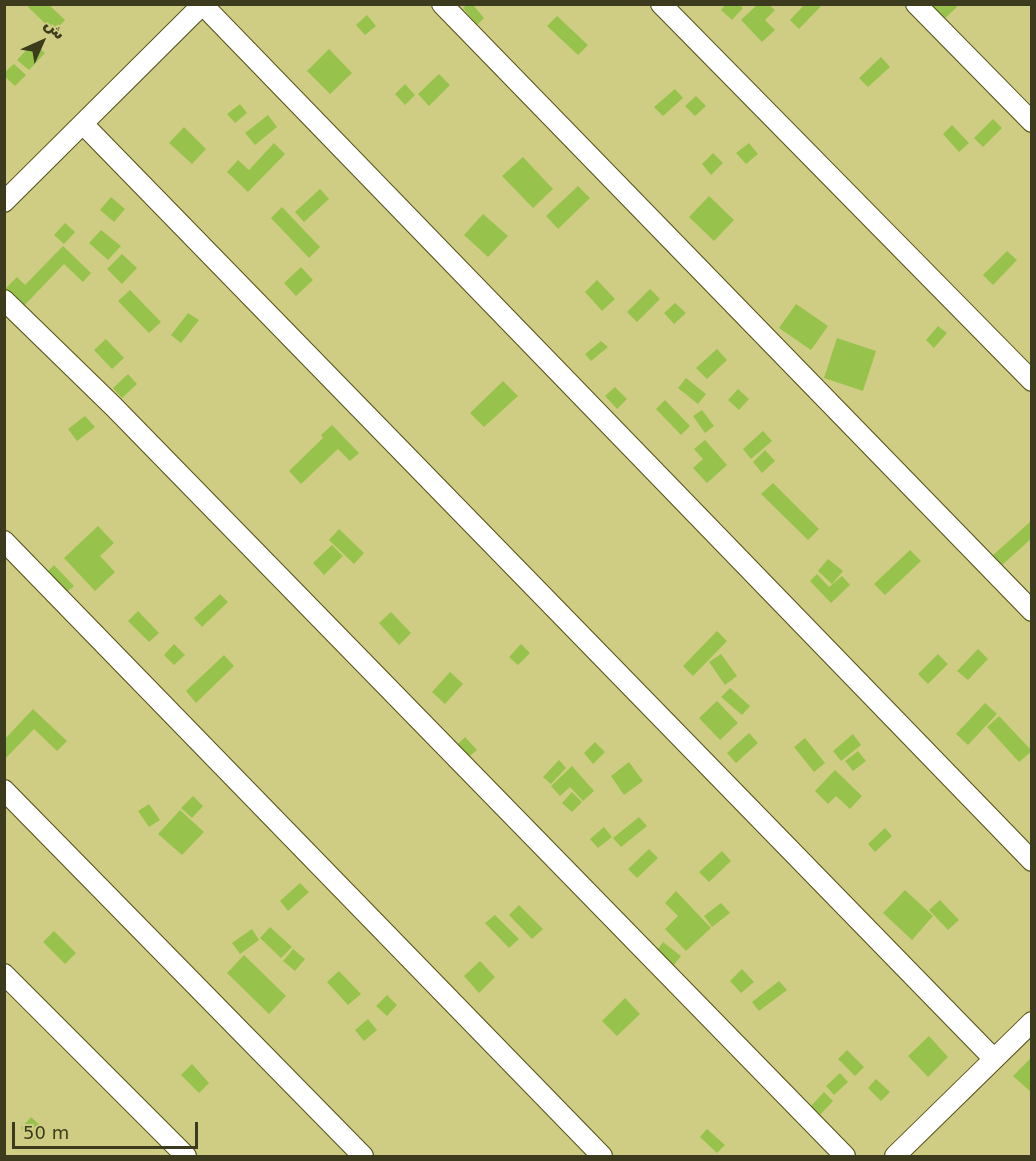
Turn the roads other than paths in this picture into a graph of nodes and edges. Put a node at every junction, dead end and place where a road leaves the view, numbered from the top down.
1 (442, 4) edge
2 (661, 4) edge
3 (916, 4) edge
4 (202, 5) edge
5 (1032, 122) edge
6 (82, 124) junction
7 (4, 202) edge
8 (4, 300) edge
9 (1032, 381) edge
10 (4, 542) edge
11 (1032, 611) edge
12 (4, 790) edge
13 (1032, 861) edge
14 (4, 974) edge
15 (1032, 1022) edge
16 (994, 1059) junction
17 (186, 1156) edge
18 (363, 1156) edge
19 (602, 1156) edge
20 (845, 1156) edge
21 (895, 1156) edge

1 - 11 street
2 - 9 street
3 - 5 street
4 - 6 street
4 - 13 street
6 - 7 street
6 - 16 street
8 - 20 street
10 - 19 street
12 - 18 street
14 - 17 street
15 - 16 street
16 - 21 street

